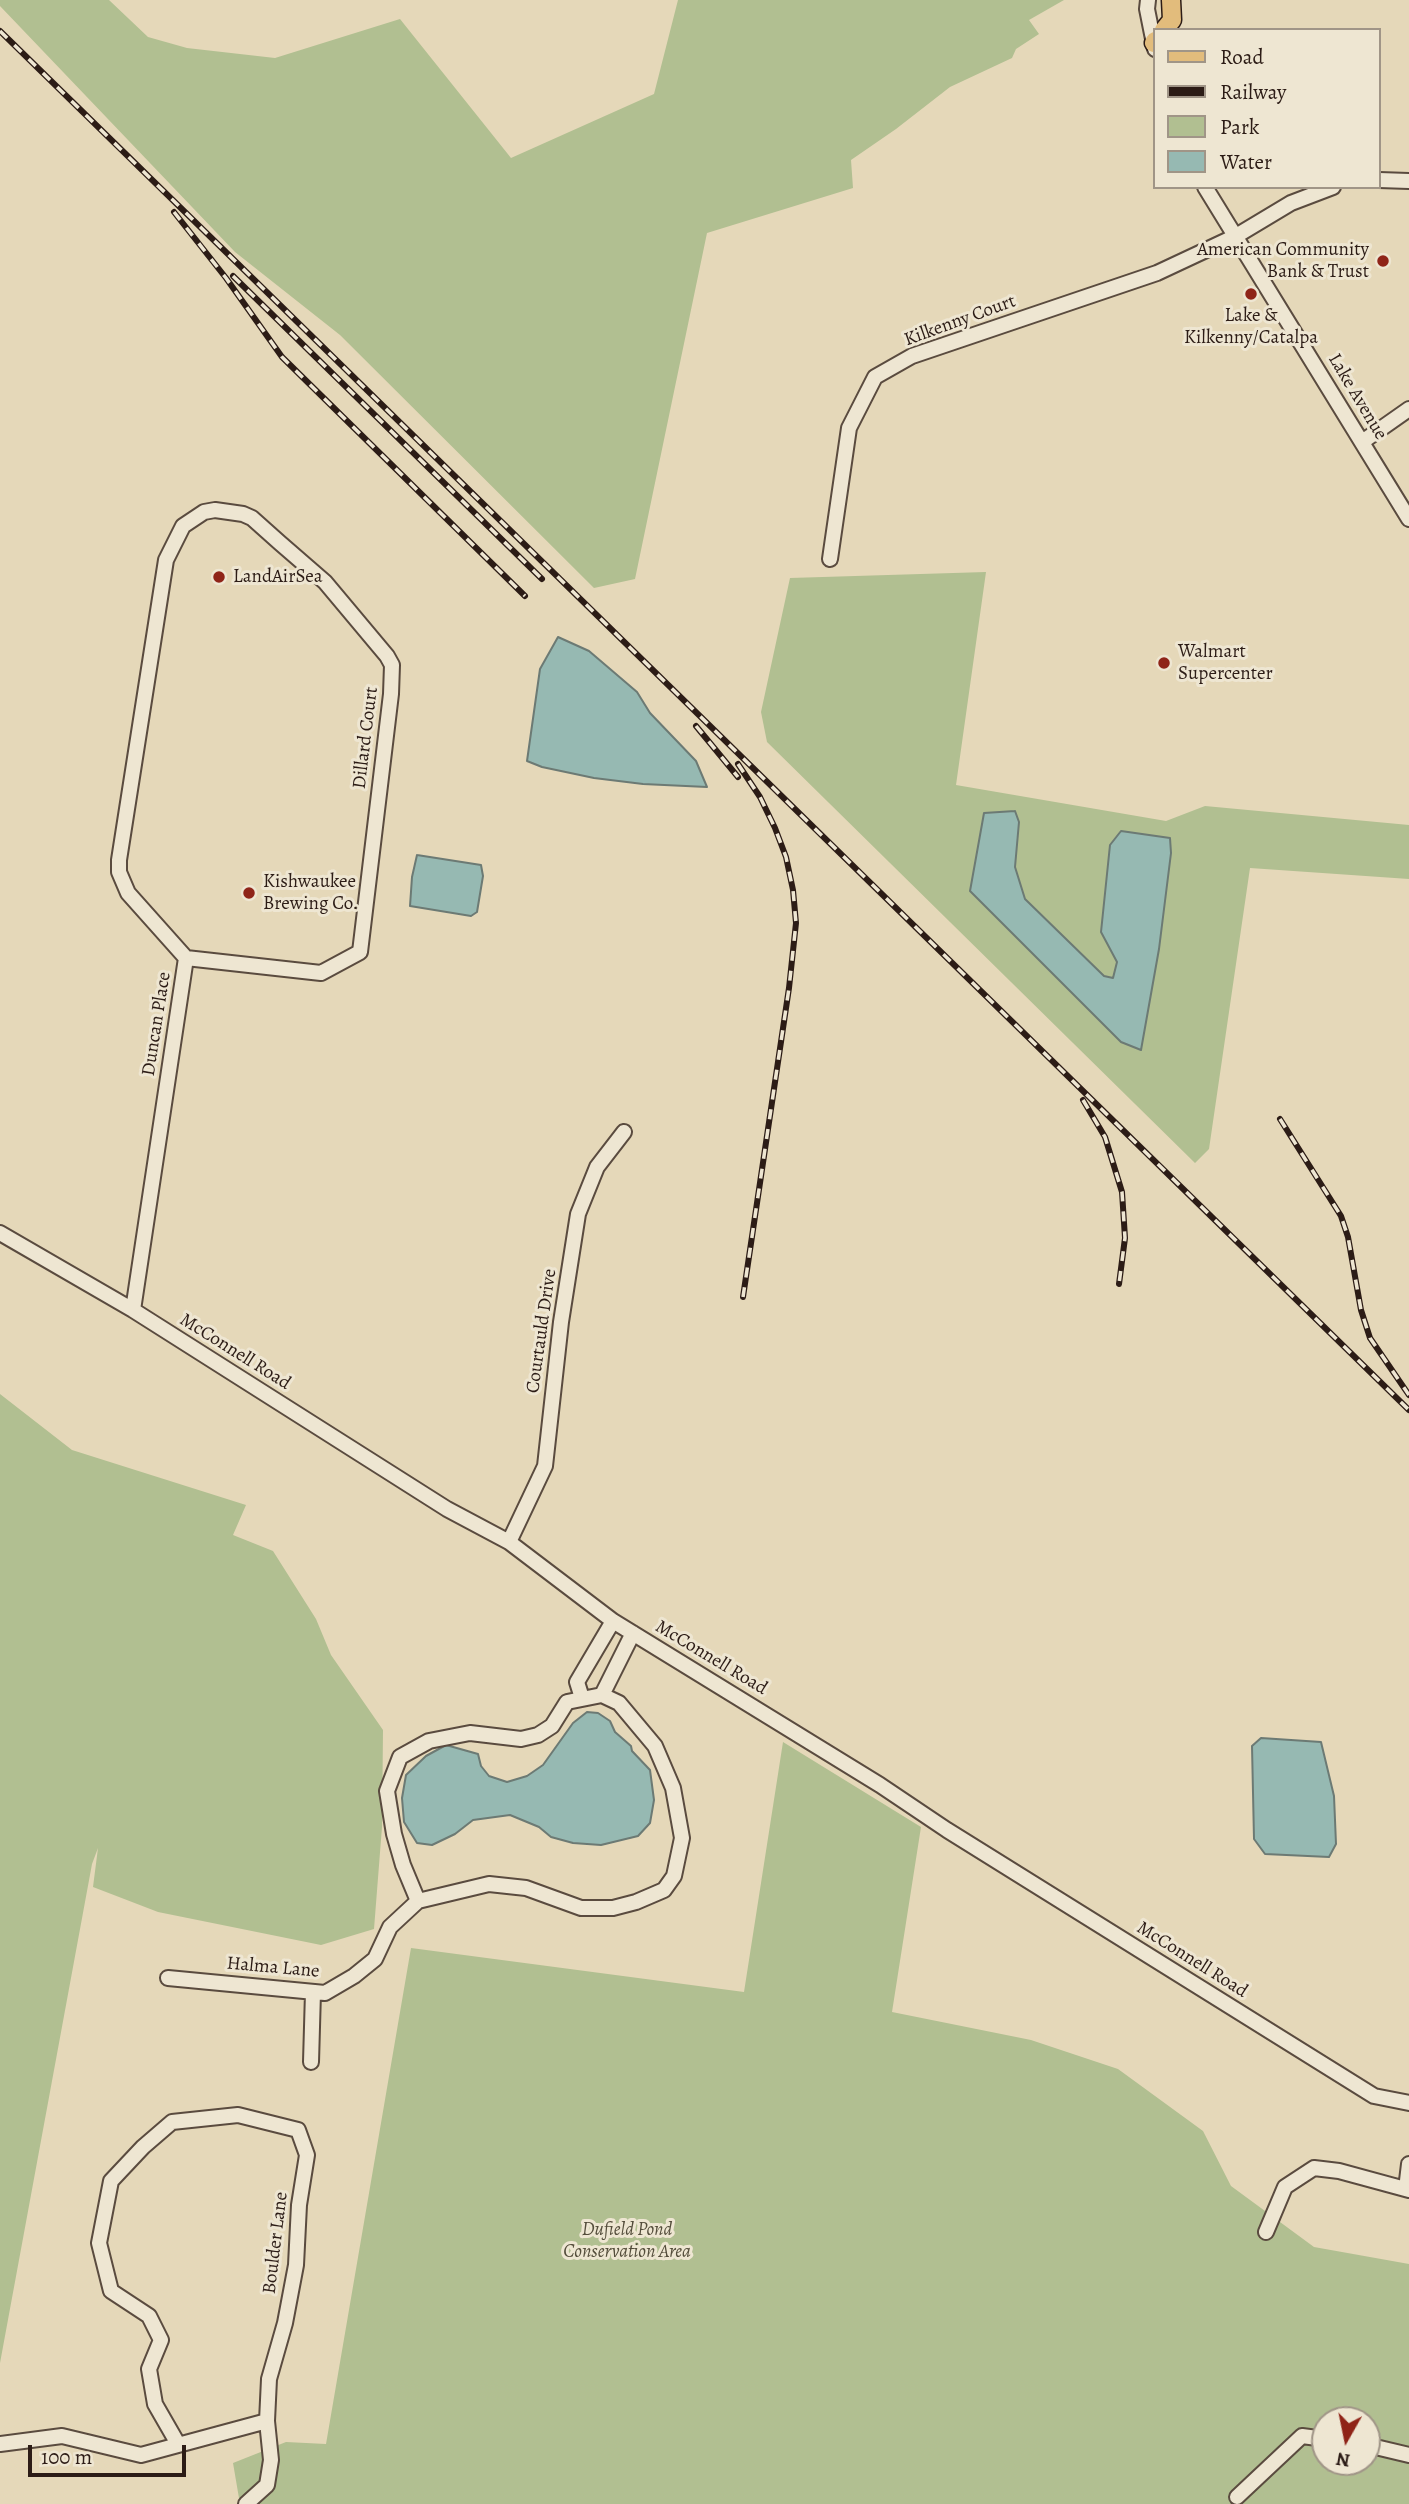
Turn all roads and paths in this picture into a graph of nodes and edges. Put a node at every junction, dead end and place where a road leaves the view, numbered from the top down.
1 (1148, 0) edge
2 (1171, 0) edge
3 (1154, 28) edge
4 (1166, 28) edge
5 (1381, 180) edge
6 (1409, 181) edge
7 (1206, 189) edge
8 (1328, 189) edge
9 (1236, 236) junction
10 (1409, 409) edge
11 (1362, 442) junction
12 (1409, 519) edge
13 (830, 559) dead end
14 (166, 560) joint
15 (186, 958) junction
16 (624, 1132) dead end
17 (0, 1233) edge
18 (133, 1310) junction
19 (509, 1542) junction
20 (613, 1621) junction
21 (633, 1633) junction
22 (602, 1695) junction
23 (582, 1698) junction
24 (418, 1901) junction
25 (168, 1978) dead end
26 (313, 1992) junction
27 (311, 2063) dead end
28 (1409, 2104) edge
29 (1409, 2164) edge
30 (1407, 2190) edge
31 (1266, 2232) dead end
32 (267, 2421) junction
33 (1311, 2437) edge
34 (0, 2444) edge
35 (178, 2444) junction
36 (1381, 2448) edge
37 (1409, 2455) edge
38 (1237, 2497) dead end
39 (246, 2504) edge

1 - 3 street
2 - 4 main road
5 - 6 street
7 - 9 street, Lake Avenue
8 - 9 street, Kilkenny Court
9 - 11 street, Lake Avenue
9 - 13 street, Kilkenny Court
10 - 11 street
11 - 12 street, Lake Avenue
14 - 15 street, Duncan Place
14 - 15 street, Dillard Court
15 - 18 street, Duncan Place
16 - 19 street, Courtauld Drive
17 - 18 street, McConnell Road
18 - 19 street, McConnell Road
19 - 20 street, McConnell Road
20 - 21 street, McConnell Road
20 - 23 street
21 - 22 street
21 - 28 street, McConnell Road
22 - 23 street
22 - 24 street
23 - 24 street
24 - 26 street, Halma Lane
25 - 26 street, Halma Lane
26 - 27 street
29 - 30 street
30 - 31 street
32 - 35 street
32 - 35 street, Boulder Lane
32 - 39 street
33 - 38 street
34 - 35 street
36 - 37 street

